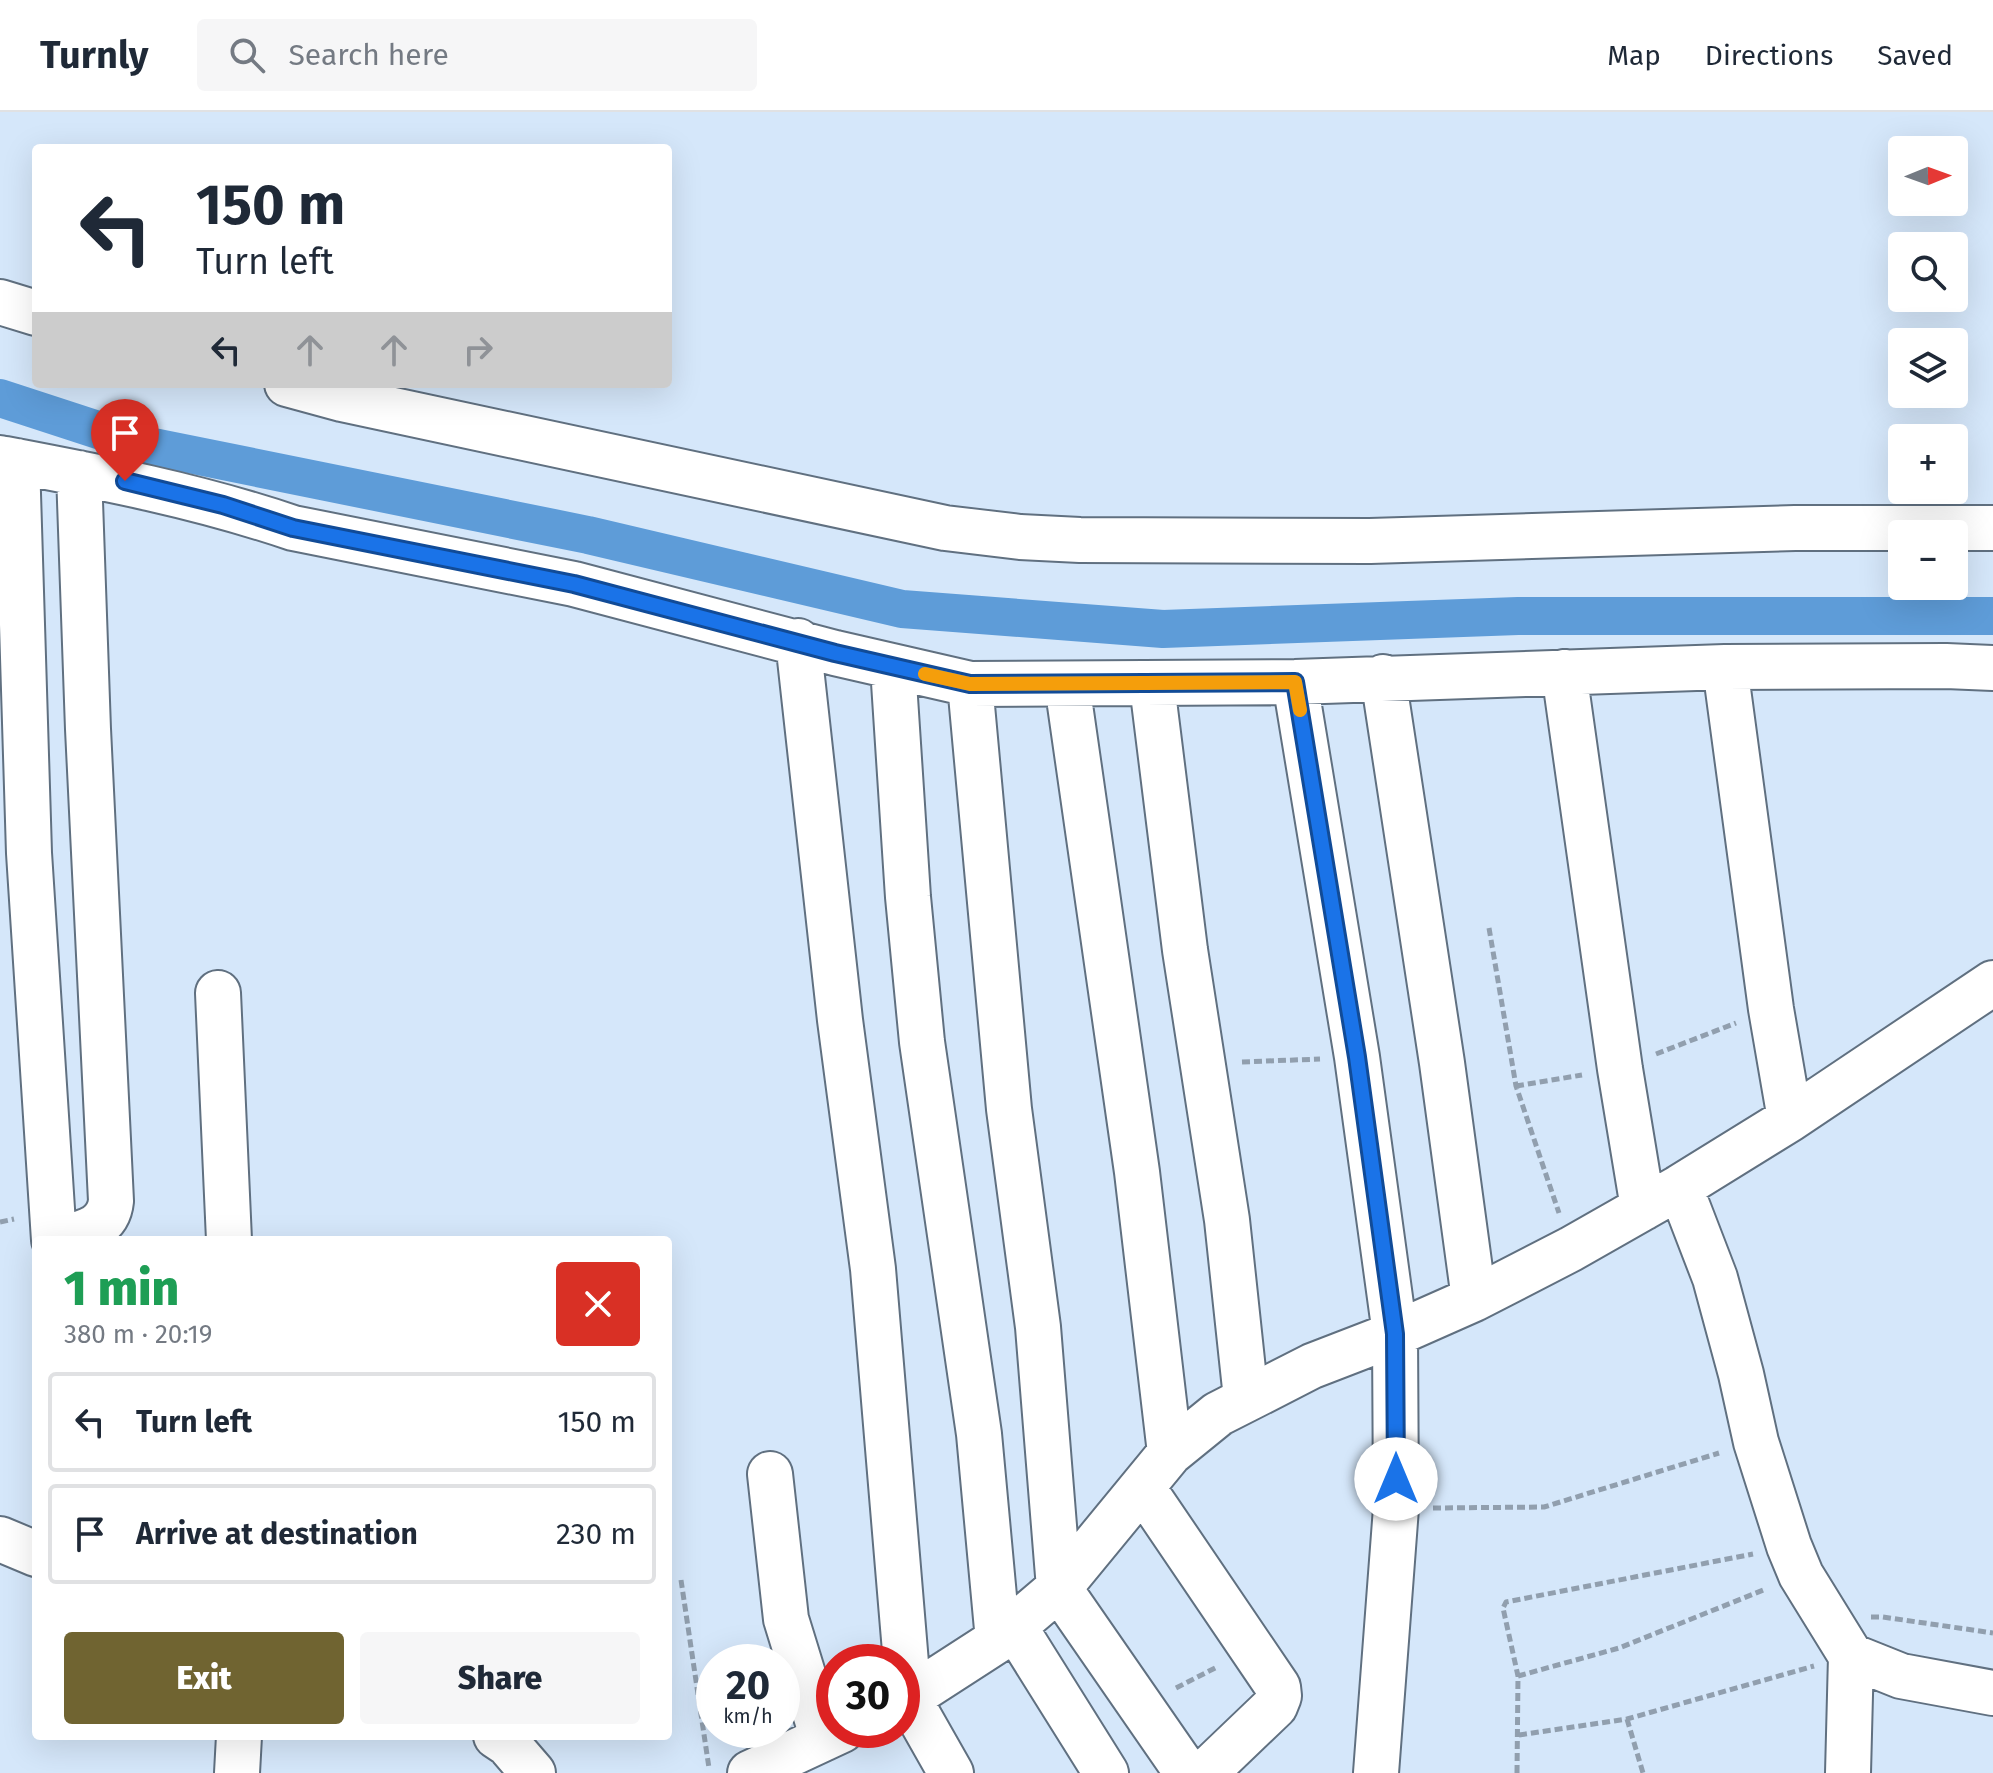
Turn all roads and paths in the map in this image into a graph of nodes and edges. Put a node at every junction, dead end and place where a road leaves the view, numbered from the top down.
1 (0, 302) edge
2 (32, 312) edge
3 (302, 388) edge
4 (8, 460) edge
5 (79, 473) junction
6 (1993, 528) edge
7 (798, 641) junction
8 (893, 667) junction
9 (1725, 667) junction
10 (1993, 668) edge
11 (1564, 672) junction
12 (1383, 677) junction
13 (1295, 682) junction
14 (970, 684) junction
15 (1067, 684) junction
16 (1152, 685) junction
17 (1489, 928) dead end
18 (1993, 983) edge
19 (218, 993) dead end
20 (1771, 1009) junction
21 (1357, 1057) junction
22 (1202, 1064) junction
23 (1620, 1069) junction
24 (1516, 1086) junction
25 (1790, 1119) junction
26 (1680, 1187) junction
27 (1643, 1208) junction
28 (54, 1236) edge
29 (68, 1236) edge
30 (229, 1236) edge
31 (1571, 1249) junction
32 (1474, 1299) junction
33 (1395, 1334) junction
34 (1246, 1398) junction
35 (1756, 1442) junction
36 (1170, 1453) junction
37 (770, 1474) dead end
38 (1143, 1488) junction
39 (1396, 1508) junction
40 (0, 1539) edge
41 (32, 1552) edge
42 (1795, 1560) junction
43 (681, 1580) dead end
44 (1059, 1588) junction
45 (1006, 1633) junction
46 (1993, 1633) edge
47 (1840, 1638) junction
48 (901, 1644) edge
49 (1253, 1647) junction
50 (1518, 1676) junction
51 (920, 1690) edge
52 (1993, 1693) edge
53 (816, 1694) edge
54 (1142, 1707) junction
55 (1627, 1719) junction
56 (920, 1724) edge
57 (1519, 1735) junction
58 (239, 1740) edge
59 (816, 1743) edge
60 (767, 1770) edge
61 (237, 1773) edge
62 (710, 1773) edge
63 (951, 1773) edge
64 (1106, 1773) edge
65 (1187, 1773) edge
66 (1205, 1773) edge
67 (1376, 1773) edge
68 (1517, 1773) edge
69 (1643, 1773) edge
70 (1848, 1773) edge

1 - 2 street
3 - 6 street
4 - 5 street
4 - 28 street
5 - 7 street
5 - 29 street
7 - 8 street
7 - 48 street
8 - 14 street
8 - 45 street
9 - 10 street
9 - 11 street
9 - 20 street
11 - 12 street
11 - 23 street
12 - 13 street
12 - 32 street
13 - 16 street
13 - 21 street
14 - 15 street
14 - 44 street
15 - 16 street
15 - 36 street
16 - 22 street
17 - 24 path
18 - 25 street
19 - 30 street
20 - 23 path
20 - 25 street
21 - 22 path
21 - 33 street
22 - 34 street
23 - 24 path
23 - 27 street
24 - 31 path
25 - 26 street
26 - 27 street
26 - 35 street
27 - 31 street
31 - 32 street
32 - 33 street
33 - 34 street
33 - 39 street
34 - 36 street
35 - 39 path
35 - 42 street
36 - 38 street
37 - 53 street
38 - 44 street
38 - 49 street
39 - 67 street
40 - 41 street
42 - 47 street
42 - 50 path
42 - 50 path
43 - 62 path
44 - 45 street
44 - 54 street
45 - 51 street
45 - 64 street
46 - 47 path
47 - 52 street
47 - 55 path
47 - 70 street
49 - 54 path
49 - 66 street
50 - 57 path
54 - 65 street
55 - 57 path
55 - 69 path
56 - 63 street
57 - 68 path
58 - 61 street
59 - 60 street

